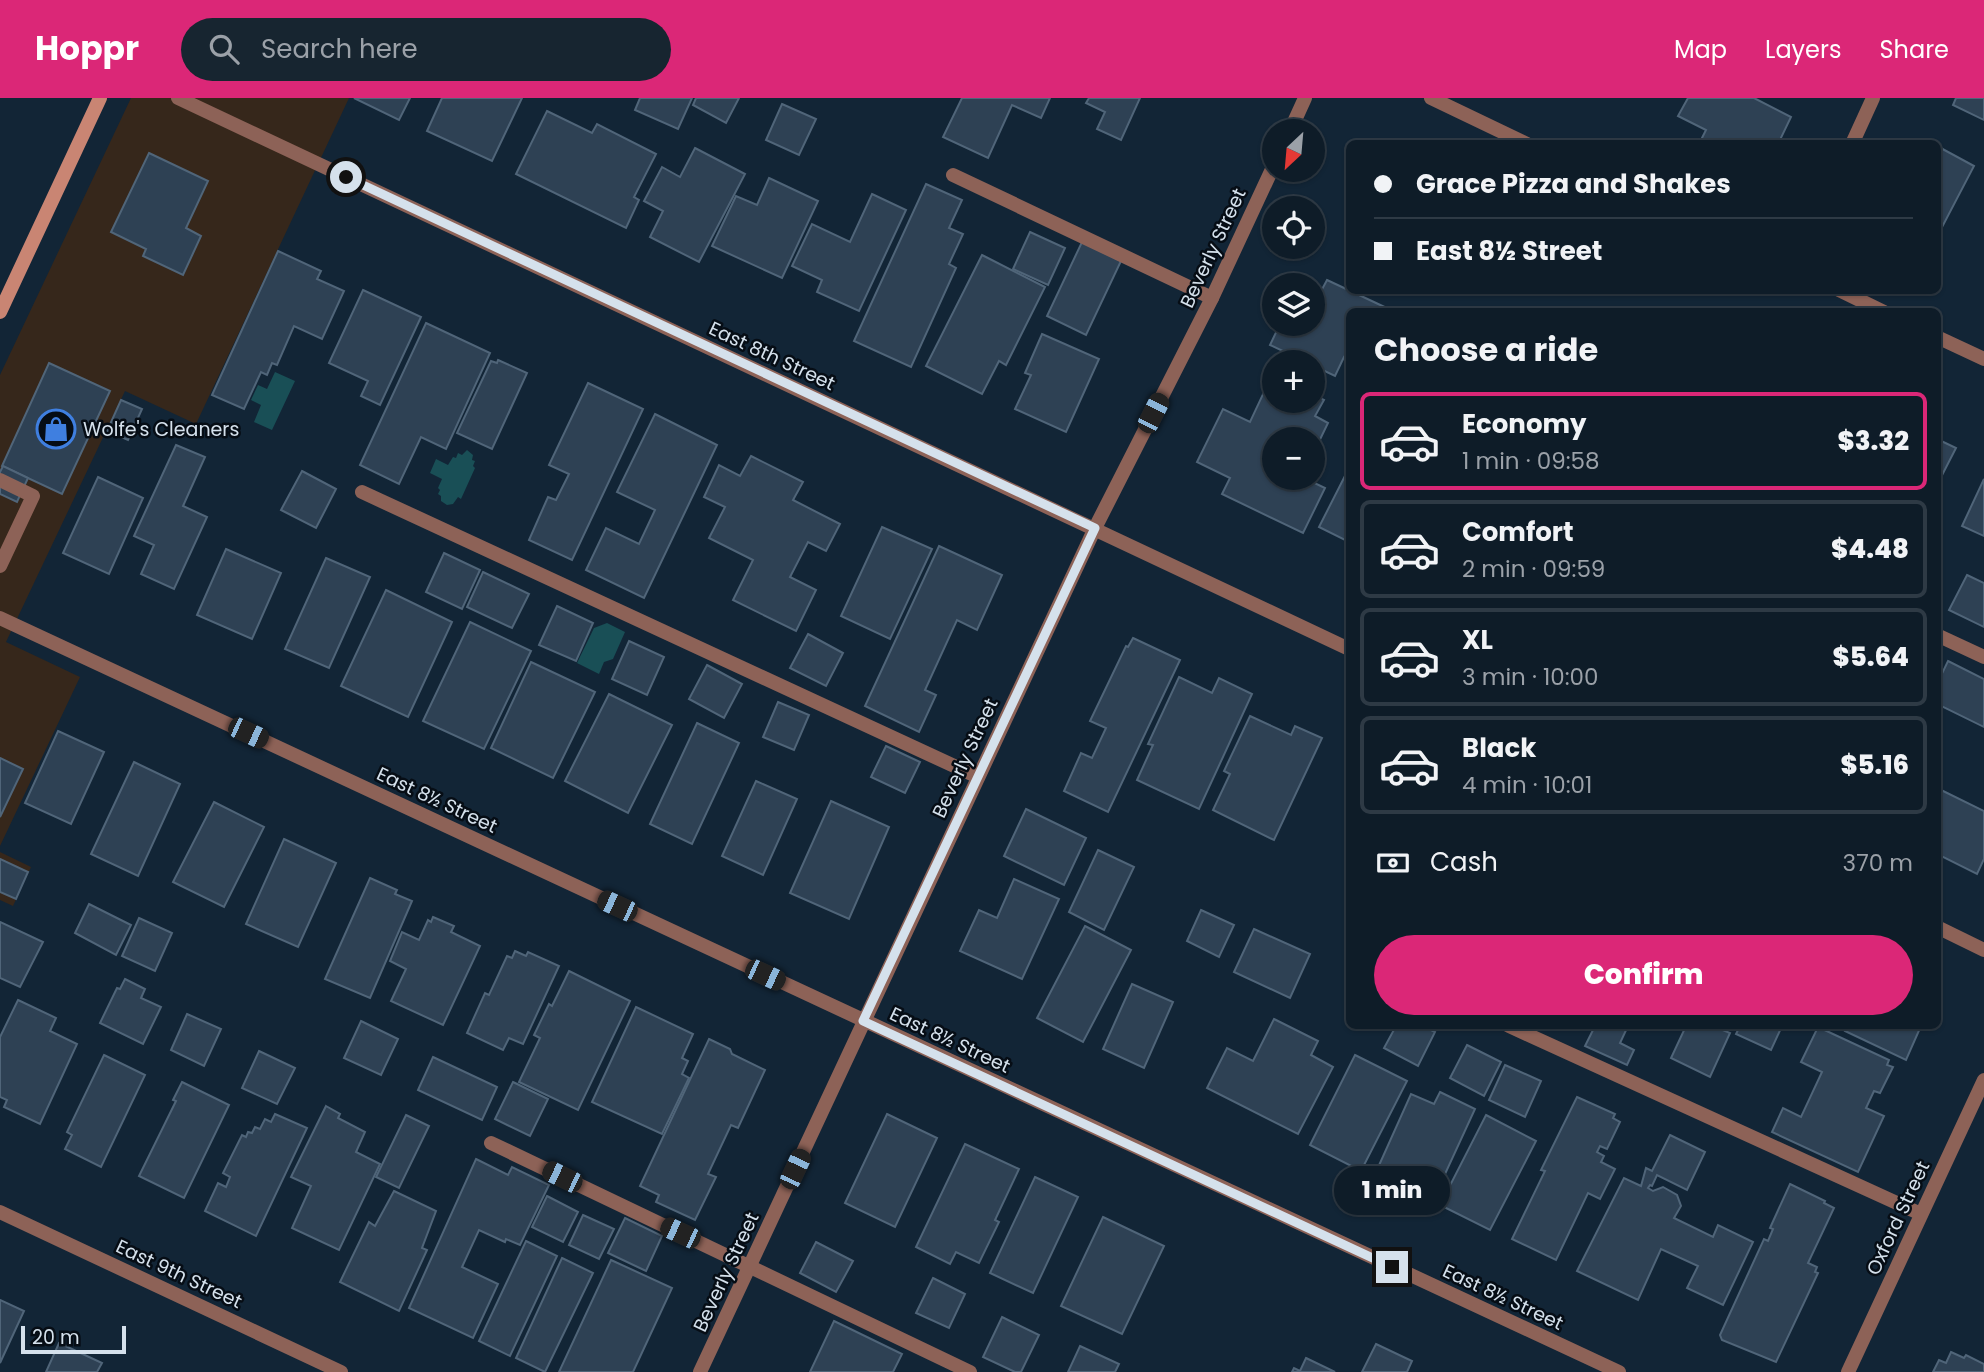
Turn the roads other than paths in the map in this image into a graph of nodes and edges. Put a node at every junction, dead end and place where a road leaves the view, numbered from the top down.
1 (100, 98) edge
2 (178, 98) edge
3 (1305, 98) edge
4 (1431, 98) edge
5 (1873, 98) edge
6 (1295, 119) edge
7 (1519, 140) edge
8 (1854, 140) edge
9 (953, 175) dead end
10 (1266, 182) edge
11 (1847, 294) edge
12 (1212, 298) junction
13 (1876, 308) edge
14 (0, 312) edge
15 (1941, 339) edge
16 (1984, 359) edge
17 (0, 480) edge
18 (362, 492) dead end
19 (1095, 528) junction
20 (0, 566) edge
21 (0, 618) edge
22 (1941, 637) edge
23 (1346, 648) edge
24 (1984, 657) edge
25 (978, 777) junction
26 (1941, 929) edge
27 (1984, 950) edge
28 (863, 1021) junction
29 (1516, 1029) edge
30 (1984, 1080) edge
31 (491, 1143) dead end
32 (0, 1212) edge
33 (1921, 1214) junction
34 (750, 1267) junction
35 (341, 1372) edge
36 (700, 1372) edge
37 (970, 1372) edge
38 (1619, 1372) edge
39 (1848, 1372) edge

1 - 14 main road
2 - 19 street, East 8th Street
3 - 6 street
4 - 7 street
5 - 8 street
9 - 12 street
10 - 12 street, Beverly Street
11 - 13 street
12 - 19 street, Beverly Street
15 - 16 street
17 - 20 street
18 - 25 street
19 - 23 street, East 8th Street
19 - 25 street, Beverly Street
21 - 28 street, East 8½ Street
22 - 24 street
25 - 28 street, Beverly Street
26 - 27 street
28 - 34 street, Beverly Street
28 - 38 street, East 8½ Street
29 - 33 street
30 - 33 street, Oxford Street
31 - 34 street
32 - 35 street, East 9th Street
33 - 39 street, Oxford Street
34 - 36 street, Beverly Street
34 - 37 street

